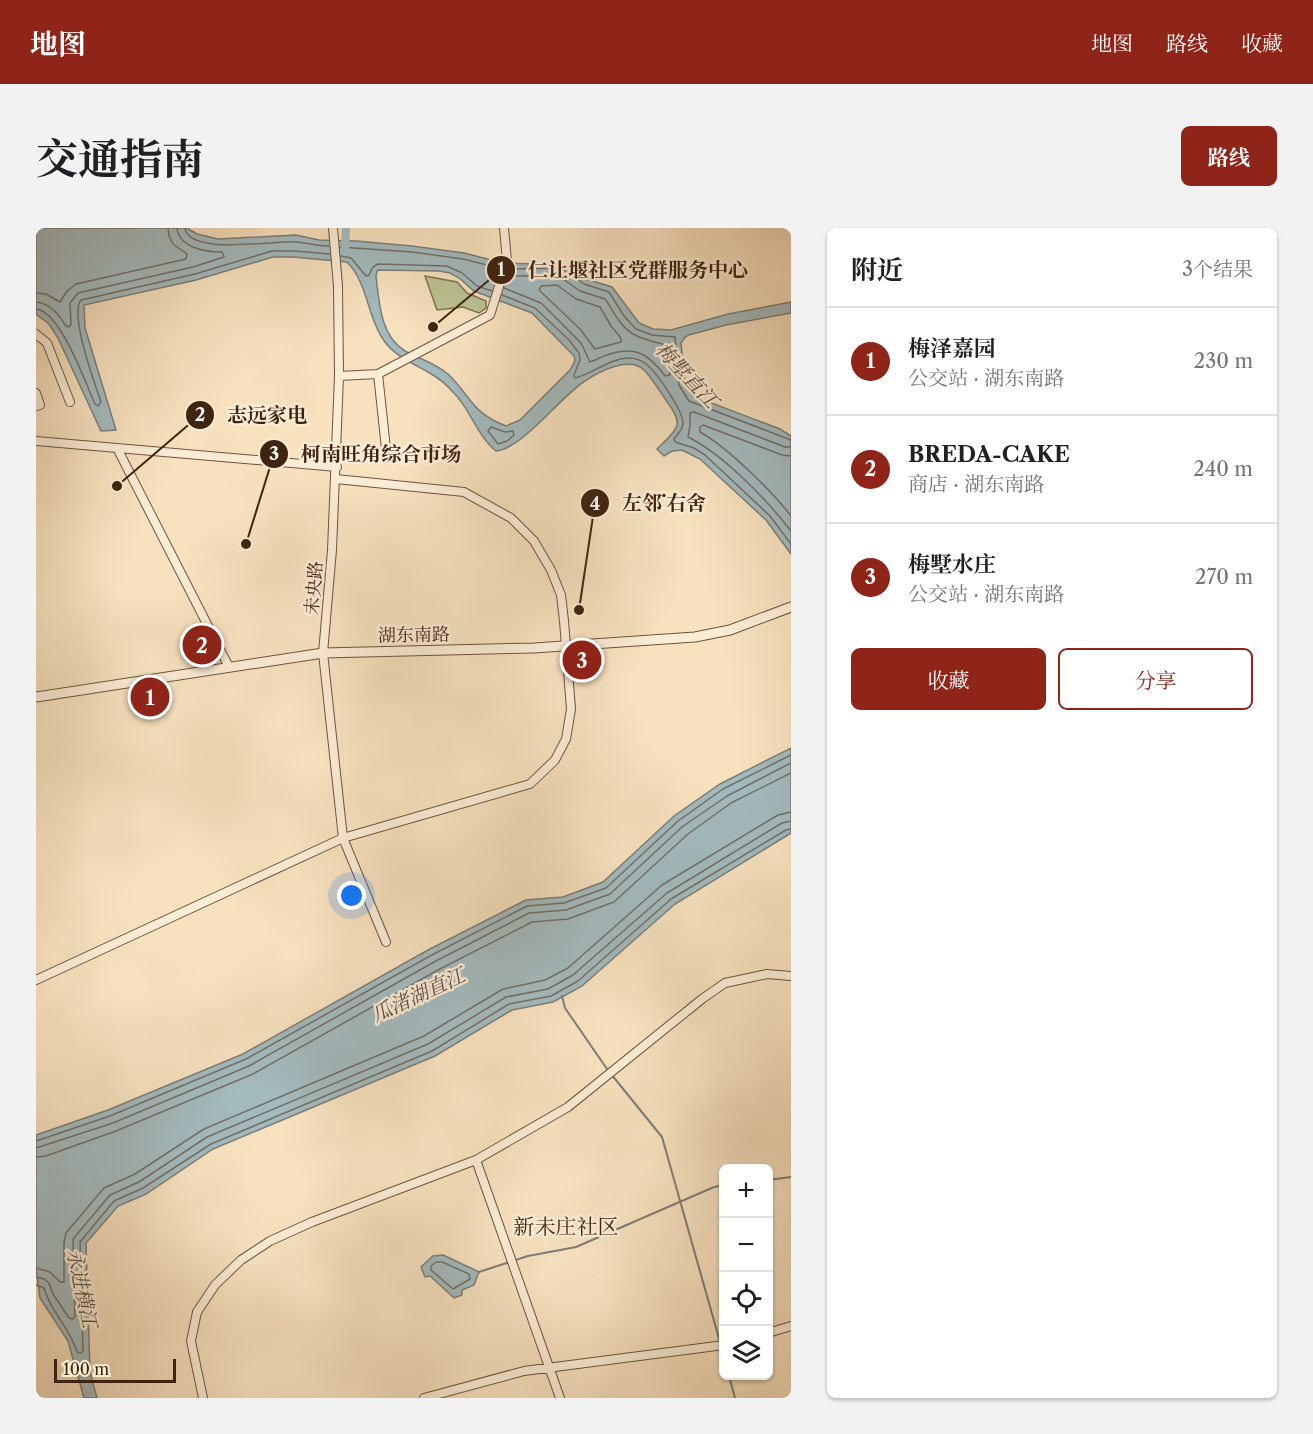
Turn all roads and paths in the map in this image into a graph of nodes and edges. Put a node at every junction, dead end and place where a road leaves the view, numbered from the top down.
1 (333, 228) edge
2 (504, 228) edge
3 (36, 334) edge
4 (378, 374) junction
5 (339, 376) junction
6 (36, 393) edge
7 (69, 402) dead end
8 (36, 406) edge
9 (36, 441) edge
10 (117, 448) junction
11 (387, 458) dead end
12 (337, 467) junction
13 (336, 479) junction
14 (791, 607) edge
15 (566, 646) junction
16 (323, 653) junction
17 (229, 667) junction
18 (36, 697) edge
19 (343, 838) junction
20 (386, 942) dead end
21 (791, 976) edge
22 (36, 980) edge
23 (476, 1160) junction
24 (791, 1326) edge
25 (773, 1331) edge
26 (719, 1347) edge
27 (549, 1368) junction
28 (203, 1398) edge
29 (424, 1398) edge
30 (560, 1398) edge

1 - 5 street, 未央路
2 - 4 street
3 - 7 street
4 - 5 street
4 - 11 street
5 - 12 street, 未央路
6 - 8 street
9 - 10 street
10 - 12 street
10 - 17 street
12 - 13 street, 未央路
13 - 15 street
13 - 16 street, 未央路
14 - 15 street, 湖东南路
15 - 16 street, 湖东南路
15 - 19 street
16 - 17 street, 湖东南路
16 - 19 street, 未央路
17 - 18 street, 湖东南路
19 - 20 street, 未央路
19 - 22 street
21 - 23 street
23 - 27 street
23 - 28 street
24 - 25 street
26 - 27 street
27 - 29 street
27 - 30 street

